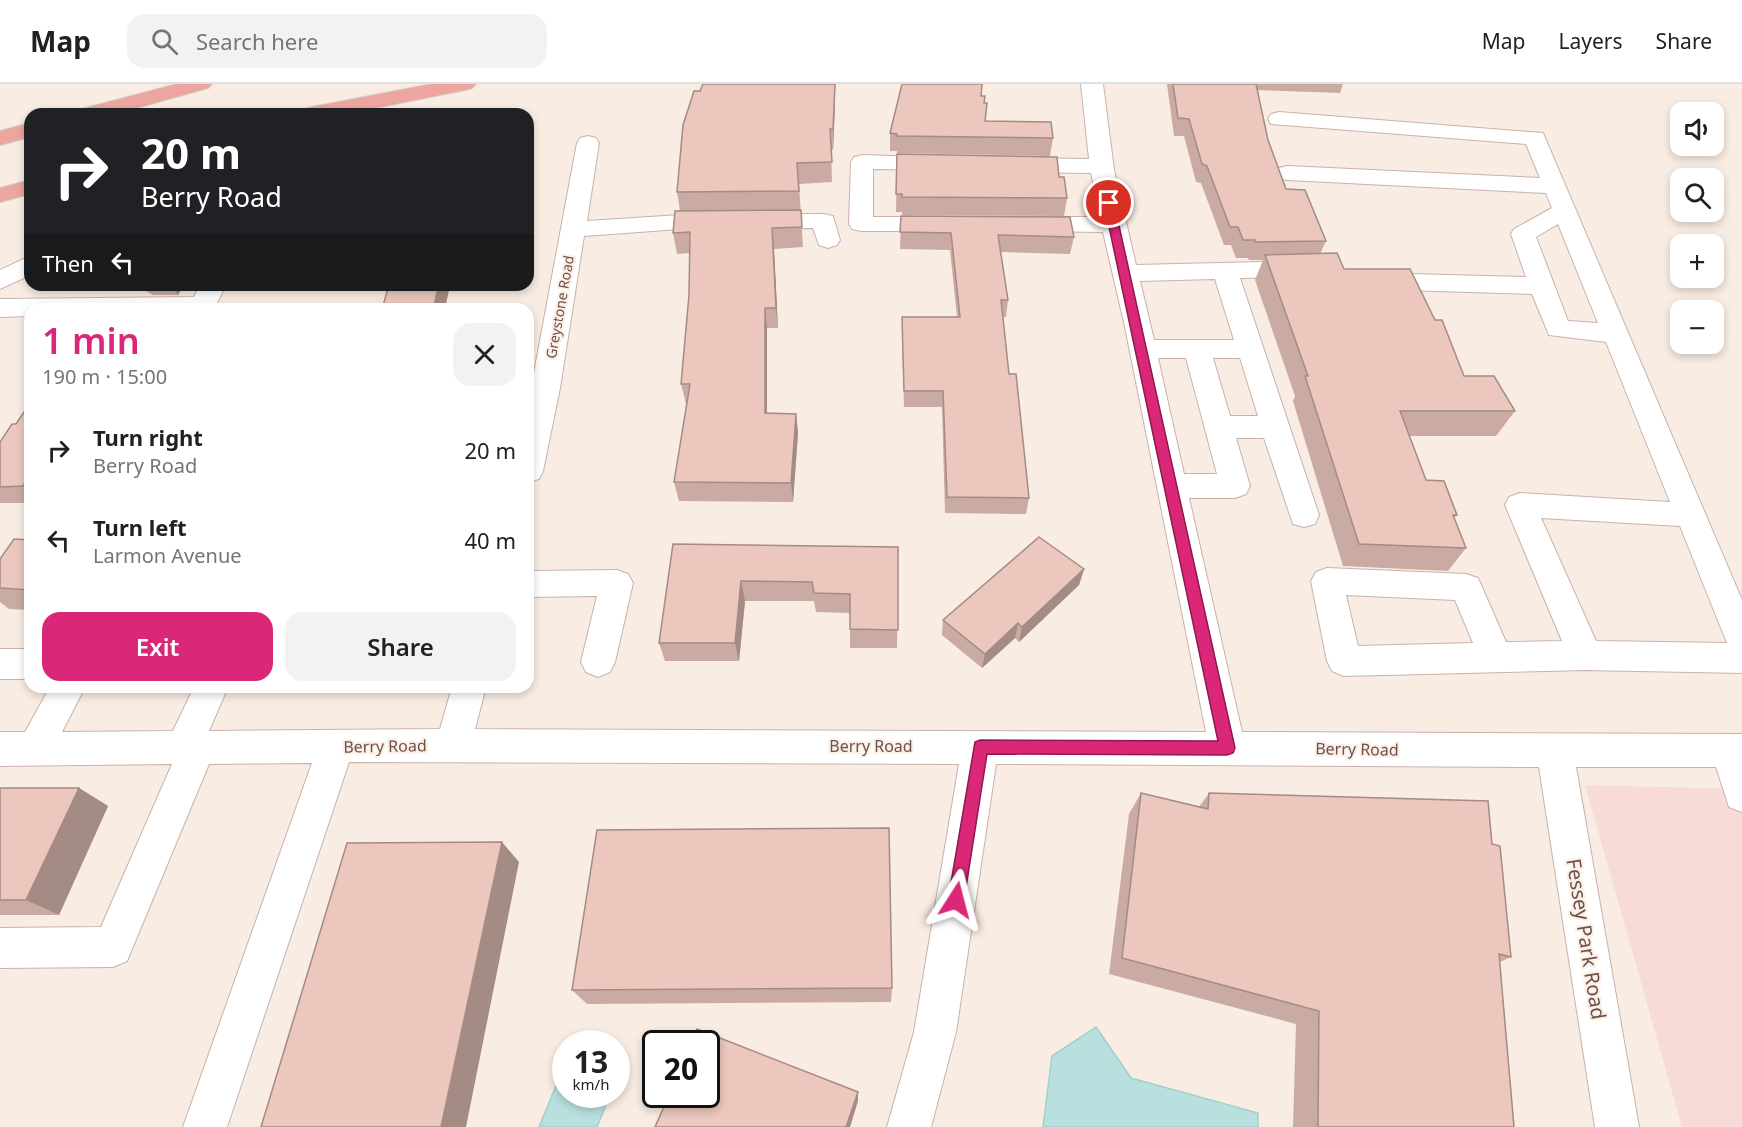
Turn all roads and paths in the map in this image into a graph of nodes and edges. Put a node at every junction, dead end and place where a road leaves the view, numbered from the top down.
1 (201, 84) edge
2 (405, 84) edge
3 (465, 84) edge
4 (1092, 84) edge
5 (112, 108) edge
6 (315, 108) edge
7 (343, 108) edge
8 (1279, 118) dead end
9 (24, 132) edge
10 (0, 138) edge
11 (588, 143) dead end
12 (958, 164) edge
13 (994, 164) edge
14 (1102, 166) junction
15 (1287, 173) dead end
16 (1555, 186) junction
17 (24, 189) edge
18 (0, 195) edge
19 (1566, 211) junction
20 (825, 220) dead end
21 (964, 224) edge
22 (999, 224) edge
23 (1113, 225) junction
24 (574, 229) junction
25 (24, 267) edge
26 (1225, 271) junction
27 (1125, 273) junction
28 (0, 281) edge
29 (1542, 286) junction
30 (0, 308) edge
31 (24, 308) edge
32 (1616, 334) junction
33 (1197, 349) junction
34 (1250, 349) junction
35 (1142, 350) junction
36 (1219, 427) junction
37 (1276, 427) junction
38 (534, 443) edge
39 (1171, 486) junction
40 (1304, 515) dead end
41 (1691, 515) junction
42 (534, 584) edge
43 (1742, 640) edge
44 (1585, 654) junction
45 (1495, 656) junction
46 (1742, 658) edge
47 (598, 662) dead end
48 (0, 664) edge
49 (24, 664) edge
50 (63, 693) edge
51 (209, 693) edge
52 (467, 693) edge
53 (453, 745) junction
54 (336, 747) junction
55 (980, 747) junction
56 (191, 748) junction
57 (1227, 748) junction
58 (17, 749) edge
59 (1555, 751) junction
60 (1736, 751) edge
61 (1742, 795) edge
62 (0, 948) edge
63 (205, 1127) edge
64 (909, 1127) edge
65 (1617, 1127) edge

1 - 5 highway
2 - 6 highway
3 - 7 highway
4 - 14 street
8 - 16 street
9 - 10 highway
11 - 24 street, Greystone Road
12 - 21 street
13 - 14 street
14 - 23 street
15 - 16 street
16 - 19 street
17 - 18 highway
19 - 29 street
19 - 32 street
20 - 24 street
22 - 23 street
23 - 27 street
24 - 38 street, Greystone Road
25 - 28 street
26 - 27 street
26 - 29 street
26 - 34 street
27 - 35 street
29 - 32 street
30 - 31 street
32 - 41 street
33 - 34 street
33 - 35 street
33 - 36 street
34 - 37 street
35 - 39 street
36 - 37 street
36 - 39 street
37 - 40 street
39 - 57 street
41 - 43 street
41 - 44 street
42 - 47 street
44 - 45 street
44 - 46 street
45 - 45 street
48 - 49 street
50 - 58 street
51 - 56 street
52 - 53 street
53 - 54 street, Berry Road
53 - 55 street, Berry Road
54 - 56 street, Berry Road
54 - 63 street
55 - 57 street, Berry Road
55 - 64 street
56 - 58 street, Berry Road
56 - 62 street
57 - 59 street, Berry Road
59 - 60 street, Berry Road
59 - 65 street, Fessey Park Road
60 - 61 street

